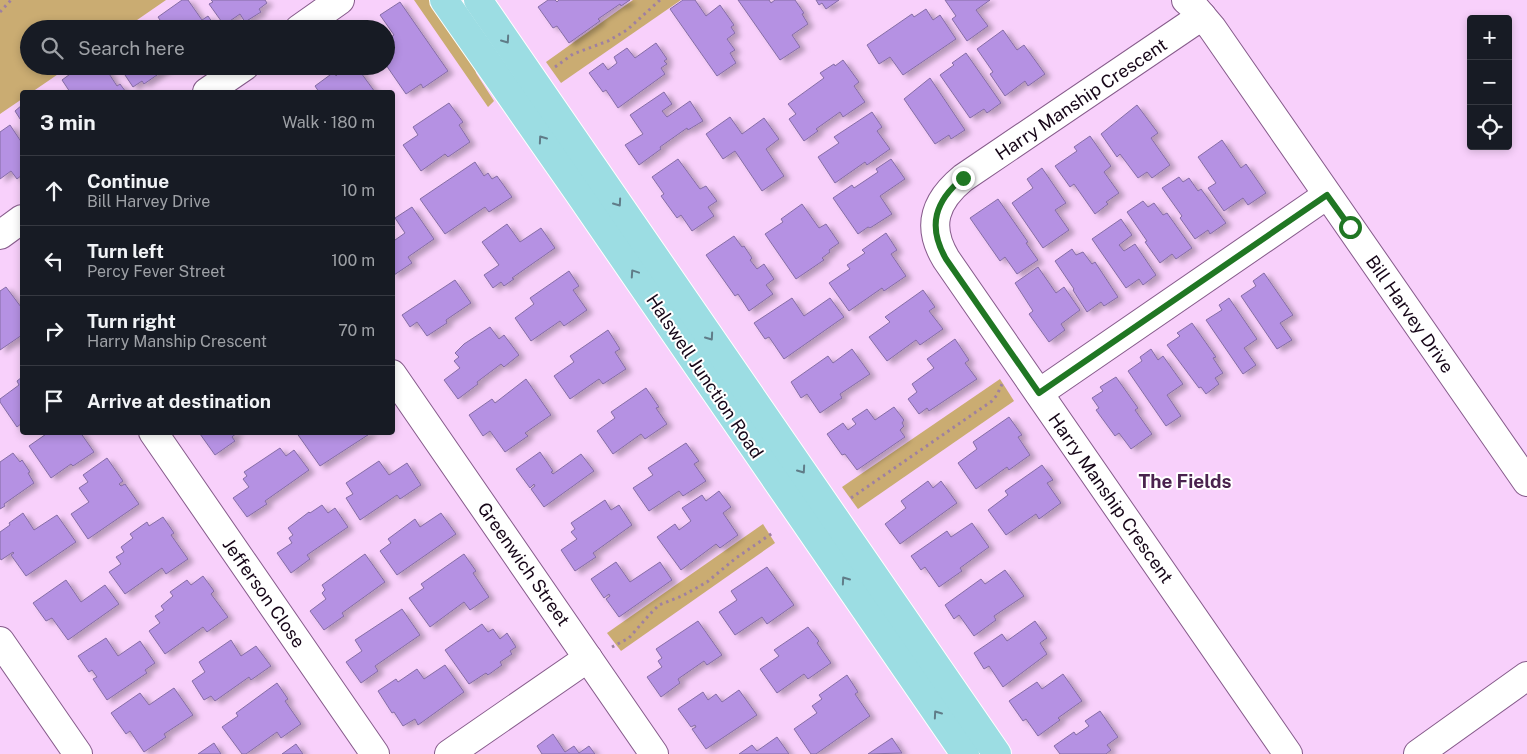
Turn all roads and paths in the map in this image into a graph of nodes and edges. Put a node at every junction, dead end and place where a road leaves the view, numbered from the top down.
1 (11, 0) edge
2 (340, 0) edge
3 (444, 0) edge
4 (478, 0) edge
5 (660, 0) edge
6 (1194, 8) edge
7 (0, 12) edge
8 (312, 20) edge
9 (553, 68) dead end
10 (232, 75) edge
11 (210, 90) edge
12 (589, 184) junction
13 (1327, 195) junction
14 (20, 220) edge
15 (0, 235) edge
16 (395, 378) edge
17 (1005, 380) dead end
18 (1039, 393) junction
19 (155, 435) edge
20 (1527, 482) edge
21 (844, 503) dead end
22 (774, 532) dead end
23 (0, 641) edge
24 (600, 653) junction
25 (8, 669) edge
26 (1527, 676) edge
27 (78, 754) edge
28 (375, 754) edge
29 (449, 754) edge
30 (654, 754) edge
31 (965, 754) edge
32 (997, 754) edge
33 (1288, 754) edge
34 (1418, 754) edge

1 - 7 path
2 - 8 street
12 -> 3 main road, Halswell Junction Road
4 -> 12 main road, Halswell Junction Road
5 - 9 path
6 - 13 street, Bill Harvey Drive
6 - 18 street, Harry Manship Crescent
10 - 11 street
31 -> 12 main road, Halswell Junction Road
12 -> 32 main road, Halswell Junction Road
13 - 18 street
13 - 20 street, Bill Harvey Drive
14 - 15 street
16 - 24 street, Greenwich Street
17 - 21 path
18 - 33 street, Harry Manship Crescent
19 - 28 street, Jefferson Close
22 - 24 path
23 - 25 street
24 - 29 street
24 - 30 street, Greenwich Street
25 - 27 street
26 - 34 street

